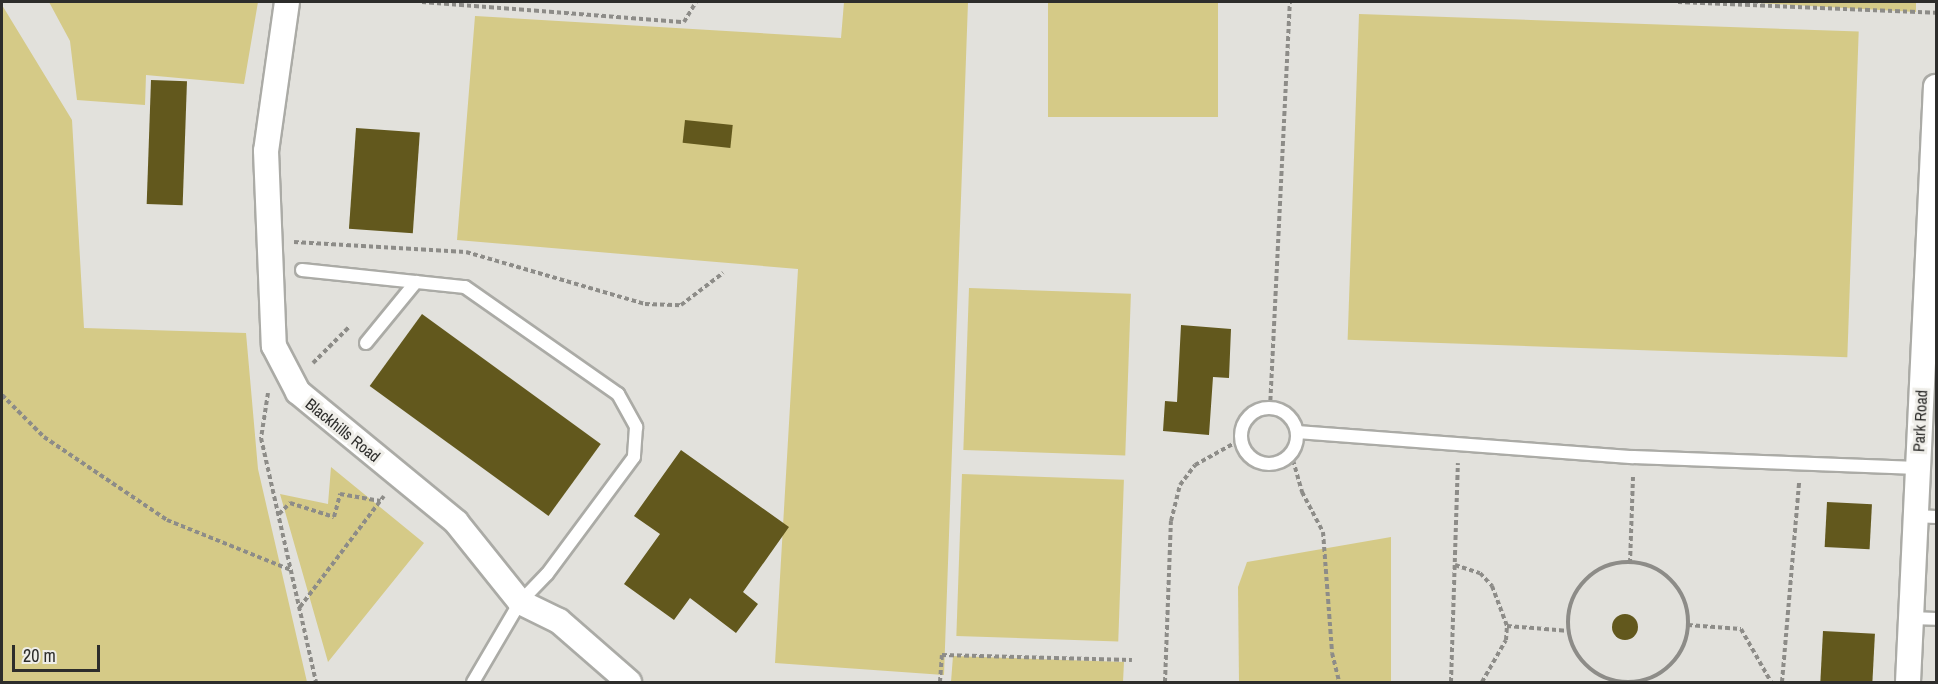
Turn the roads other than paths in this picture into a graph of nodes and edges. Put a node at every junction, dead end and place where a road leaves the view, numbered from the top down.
1 (287, 2) edge
2 (1936, 87) edge
3 (1934, 190) edge
4 (302, 270) dead end
5 (416, 282) junction
6 (1931, 299) edge
7 (366, 343) dead end
8 (1929, 406) edge
9 (1297, 432) junction
10 (1918, 468) junction
11 (1926, 516) edge
12 (520, 602) junction
13 (1911, 618) junction
14 (1936, 619) edge
15 (473, 682) edge
16 (629, 682) edge
17 (1908, 682) edge

1 - 12 street, Blackhills Road
2 - 3 street, Park Road
3 - 6 street, Park Road
4 - 5 lane
5 - 7 lane
5 - 12 lane
6 - 8 street, Park Road
8 - 10 street, Park Road
9 - 9 lane
9 - 10 lane
10 - 11 street, Park Road
11 - 13 street, Park Road
12 - 15 lane
12 - 16 street, Blackhills Road
13 - 14 lane
13 - 17 street, Park Road

